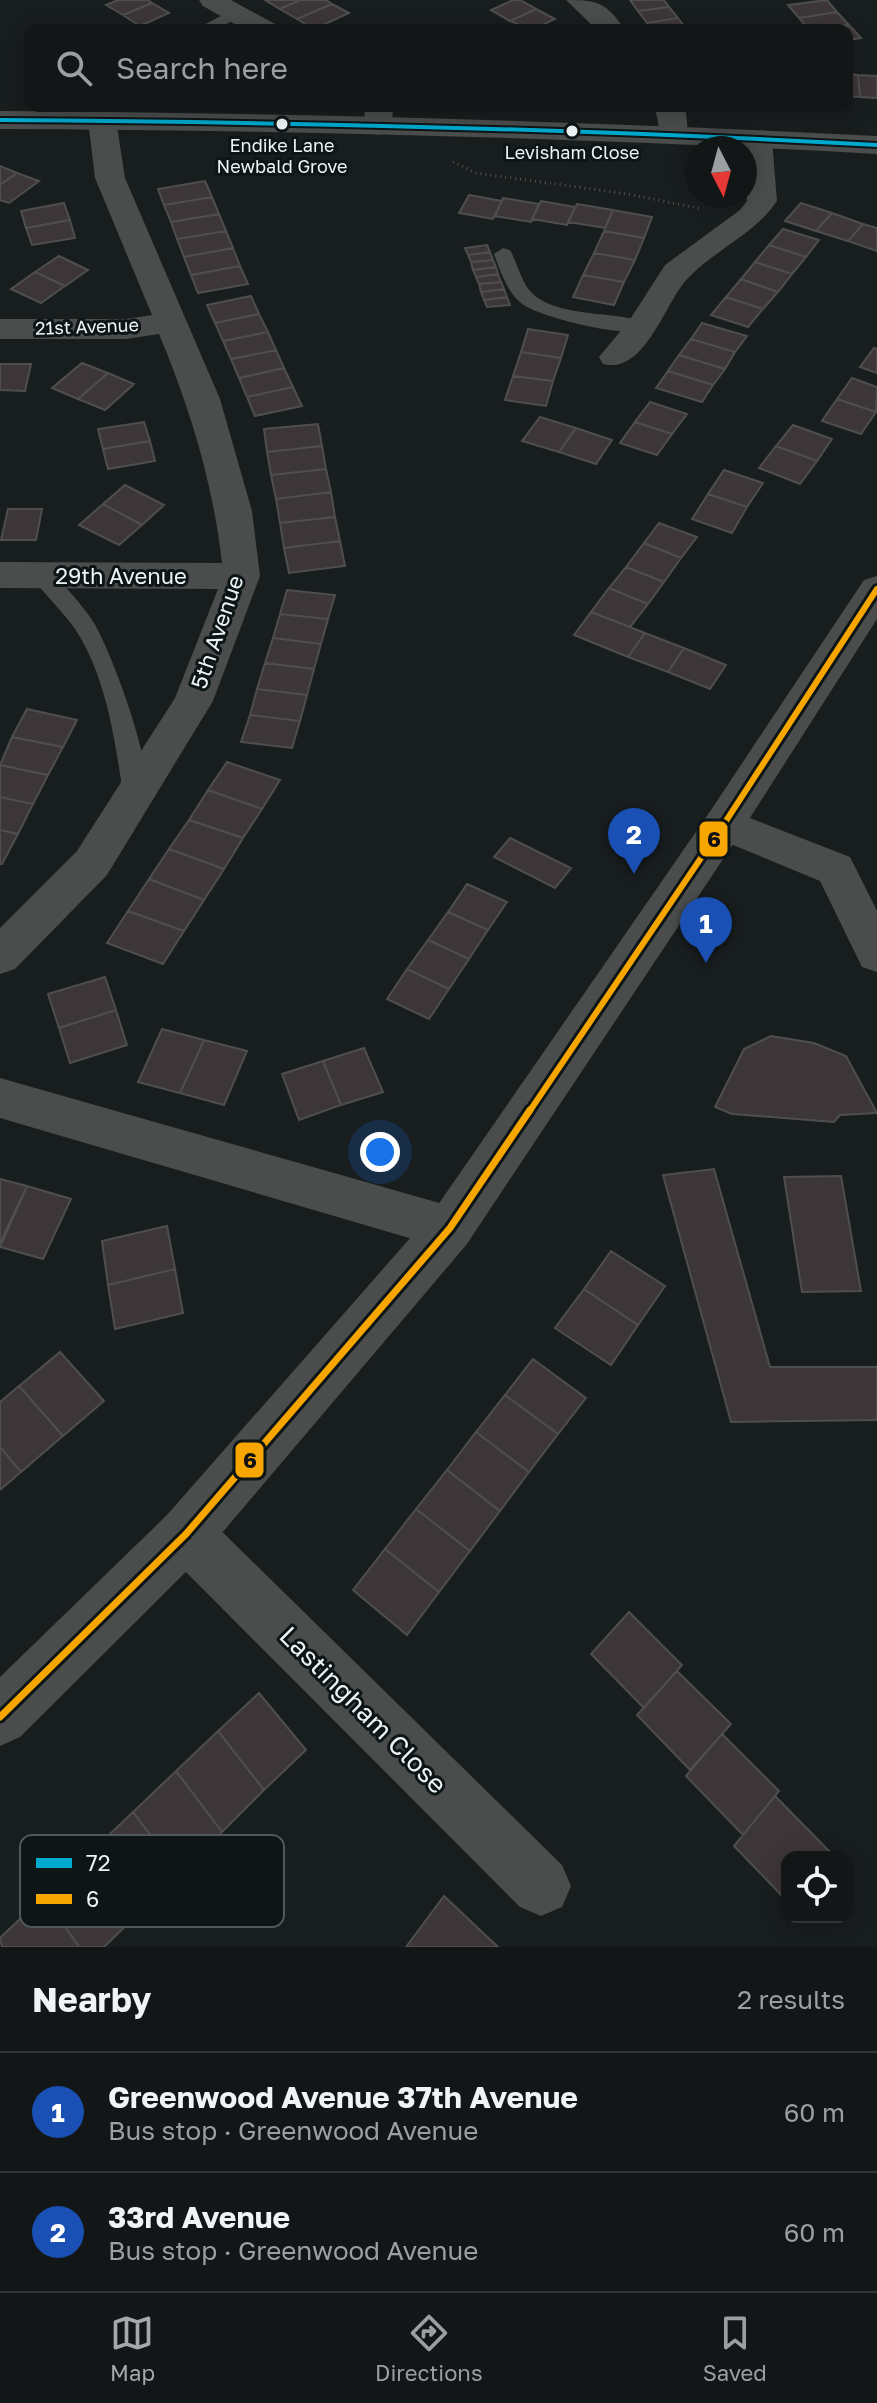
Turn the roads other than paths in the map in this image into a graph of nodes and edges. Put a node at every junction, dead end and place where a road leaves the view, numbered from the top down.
1 (579, 0) edge
2 (224, 7) edge
3 (208, 24) edge
4 (254, 24) edge
5 (606, 24) edge
6 (672, 112) edge
7 (379, 116) edge
8 (0, 120) edge
9 (102, 120) junction
10 (674, 134) junction
11 (702, 136) edge
12 (757, 140) joint
13 (877, 145) edge
14 (757, 207) edge
15 (756, 208) edge
16 (503, 254) dead end
17 (173, 322) junction
18 (641, 327) junction
19 (0, 329) edge
20 (615, 357) dead end
21 (0, 575) edge
22 (43, 576) junction
23 (242, 576) junction
24 (877, 589) edge
25 (135, 794) junction
26 (724, 824) junction
27 (877, 954) edge
28 (0, 956) edge
29 (0, 1098) edge
30 (450, 1228) junction
31 (186, 1534) junction
32 (0, 1717) edge
33 (541, 1886) dead end

1 - 5 street
2 - 3 lane
2 - 4 street
6 - 10 street
7 - 9 street
7 - 10 street
8 - 9 street
9 - 17 street, 5th Avenue
10 - 11 street
12 - 13 street
12 - 14 street
15 - 18 street
16 - 18 lane
17 - 19 street, 21st Avenue
17 - 23 street, 5th Avenue
18 - 20 street
21 - 22 street, 29th Avenue
22 - 23 street, 29th Avenue
22 - 25 lane
23 - 25 street, 5th Avenue
24 - 26 street
25 - 28 street, 5th Avenue
26 - 27 street
26 - 30 street
29 - 30 street
30 - 31 street
31 - 32 street
31 - 33 street, Lastingham Close

